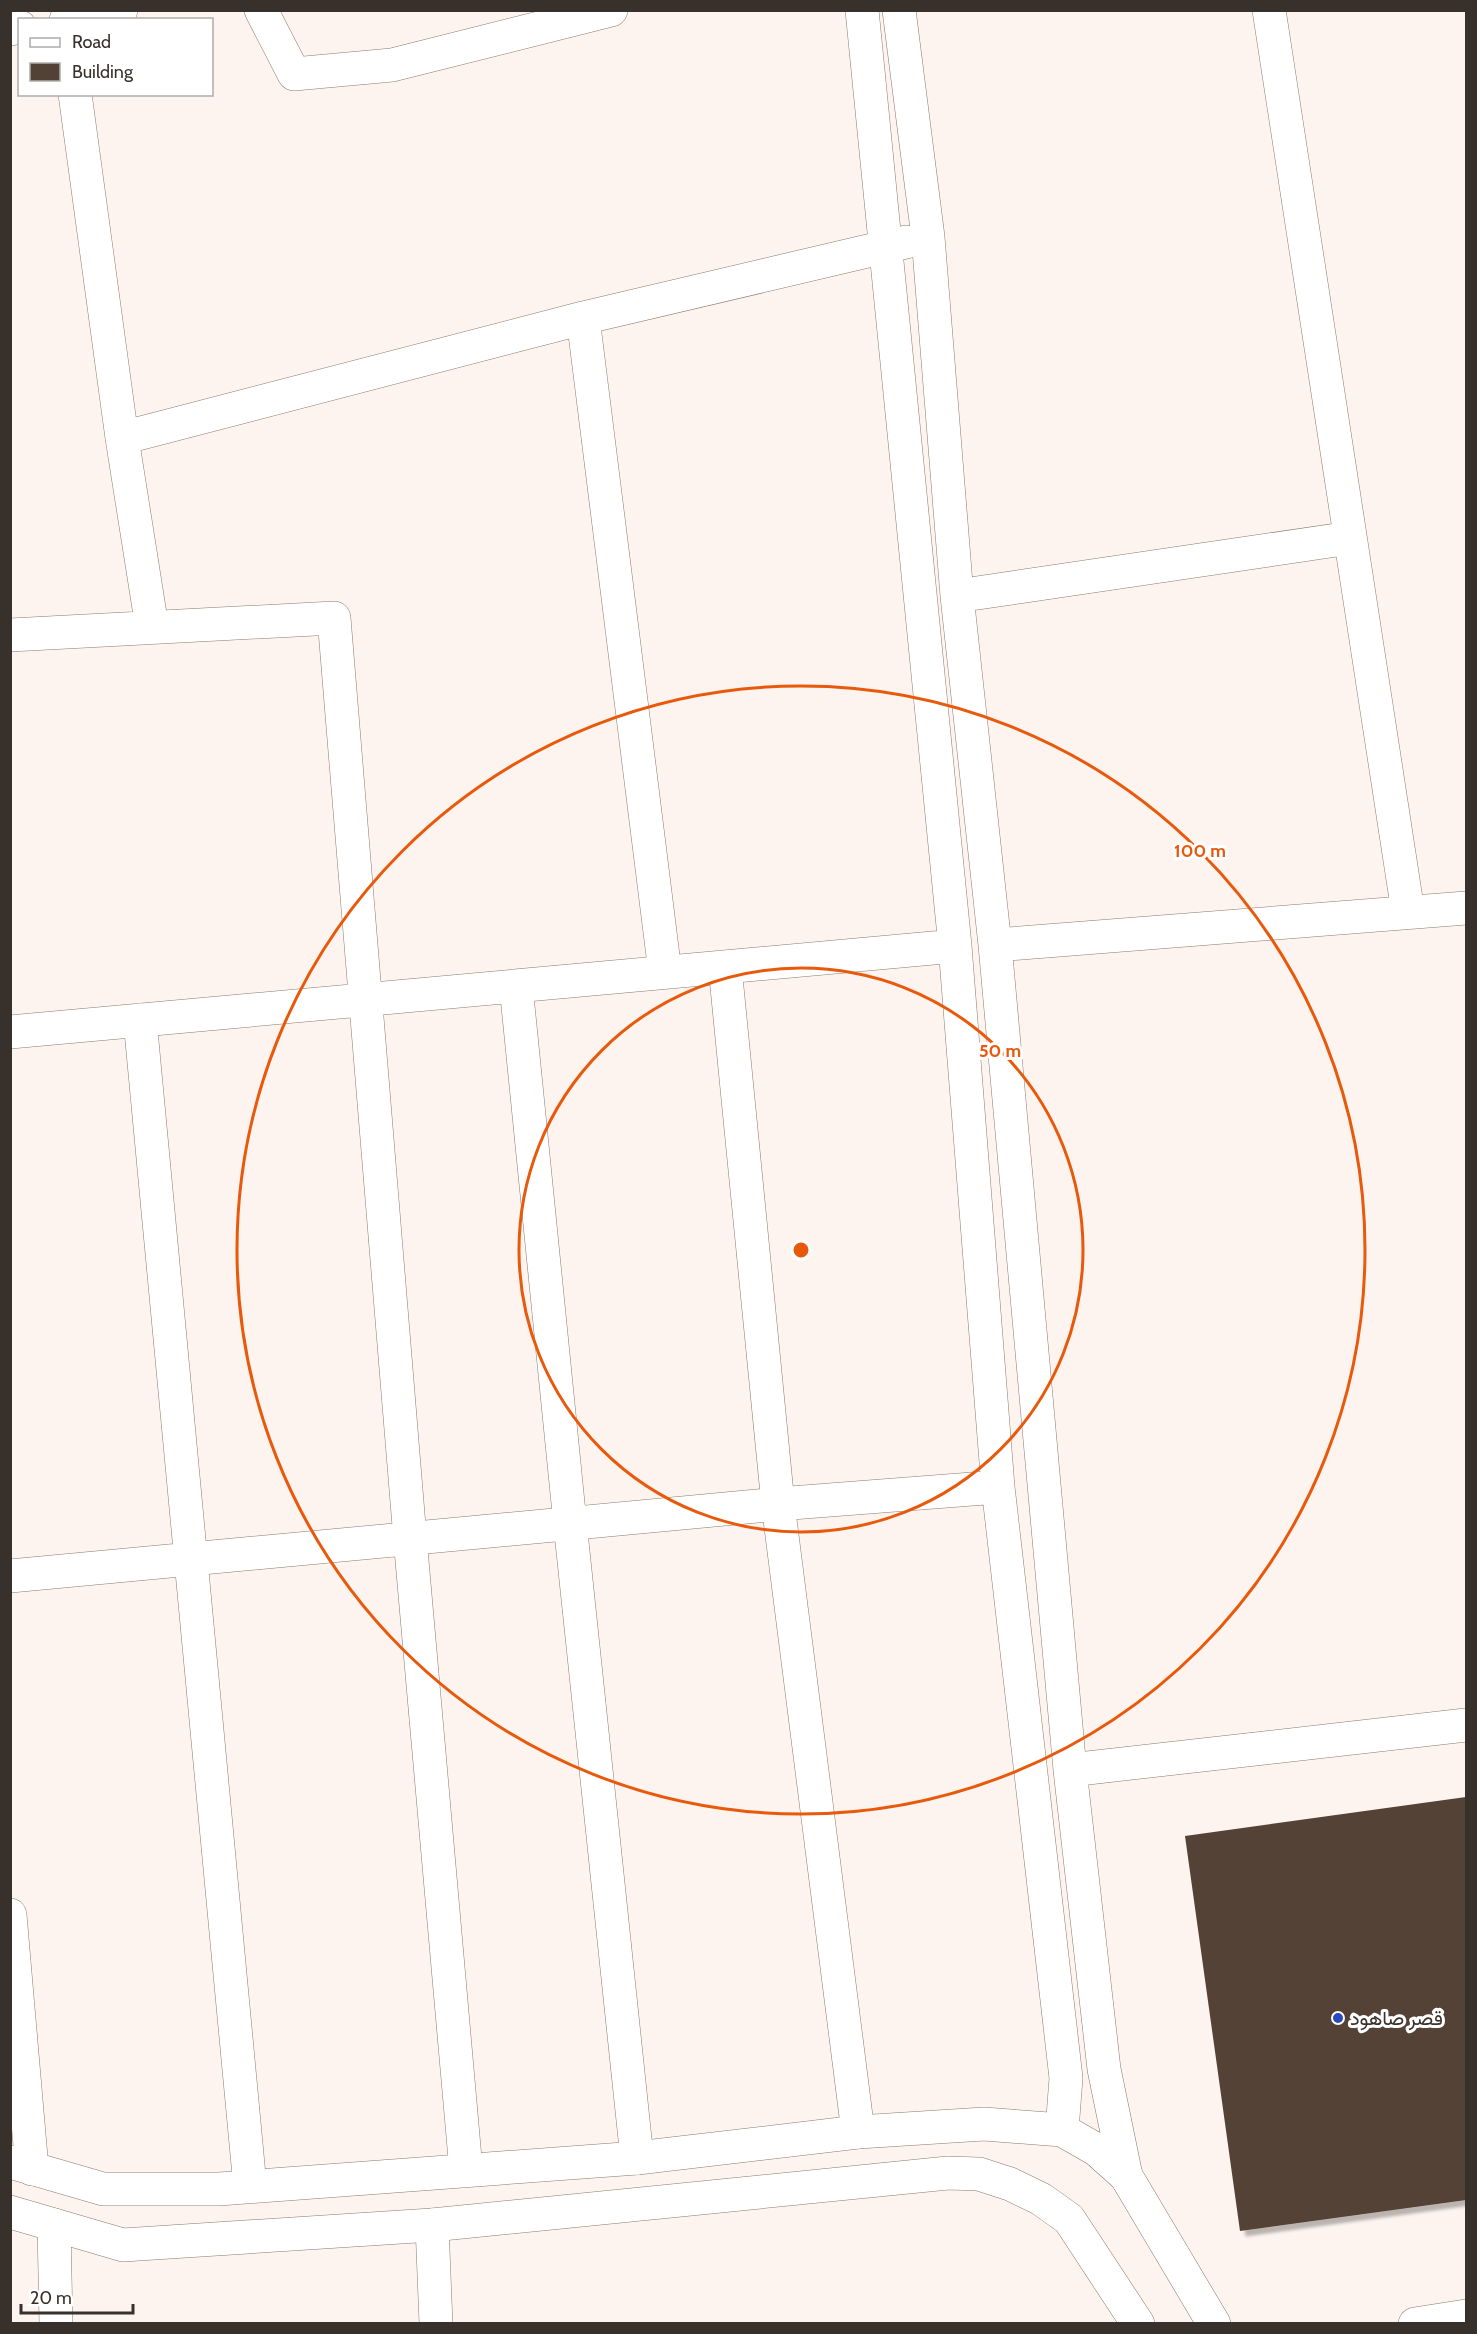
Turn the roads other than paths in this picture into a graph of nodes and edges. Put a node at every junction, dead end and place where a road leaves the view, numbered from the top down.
1 (121, 10) edge
2 (261, 10) edge
3 (611, 10) edge
4 (862, 10) edge
5 (899, 10) edge
6 (1269, 10) edge
7 (77, 18) edge
8 (75, 96) edge
9 (928, 237) junction
10 (885, 246) junction
11 (583, 318) junction
12 (122, 438) junction
13 (1350, 538) junction
14 (957, 596) junction
15 (152, 627) junction
16 (10, 635) edge
17 (1467, 908) edge
18 (1408, 912) junction
19 (995, 945) junction
20 (955, 946) junction
21 (725, 966) junction
22 (665, 972) junction
23 (516, 986) junction
24 (367, 1000) junction
25 (140, 1020) junction
26 (10, 1032) edge
27 (998, 1487) junction
28 (778, 1504) junction
29 (570, 1523) junction
30 (410, 1538) junction
31 (191, 1558) junction
32 (10, 1576) edge
33 (1467, 1725) edge
34 (1070, 1770) junction
35 (10, 1915) edge
36 (1062, 2130) junction
37 (858, 2132) junction
38 (636, 2158) junction
39 (21, 2165) edge
40 (466, 2170) junction
41 (1126, 2176) junction
42 (250, 2186) junction
43 (10, 2212) edge
44 (54, 2225) junction
45 (432, 2225) junction
46 (1467, 2316) edge
47 (56, 2324) edge
48 (436, 2324) edge
49 (1138, 2324) edge
50 (1215, 2324) edge
51 (1415, 2324) edge

1 - 7 street
2 - 3 street
4 - 10 street
5 - 9 street
6 - 13 street
8 - 12 street
9 - 10 street
9 - 14 street
10 - 11 street
10 - 20 street
11 - 12 street
11 - 22 street
12 - 15 street
13 - 14 street
13 - 18 street
14 - 19 street
15 - 16 street
15 - 24 street
17 - 18 street
18 - 19 street
19 - 34 street
20 - 21 street
20 - 27 street
21 - 22 street
21 - 28 street
22 - 23 street
23 - 24 street
23 - 29 street
24 - 25 street
24 - 30 street
25 - 26 street
25 - 31 street
27 - 28 street
27 - 36 street
28 - 29 street
28 - 37 street
29 - 30 street
29 - 38 street
30 - 31 street
30 - 40 street
31 - 32 street
31 - 42 street
33 - 34 street
34 - 41 street
35 - 39 street
36 - 37 street
36 - 41 street
37 - 38 street
38 - 40 street
39 - 42 street
40 - 42 street
41 - 50 street
43 - 44 street
44 - 45 street
44 - 47 street
45 - 48 street
45 - 49 street
46 - 51 street

